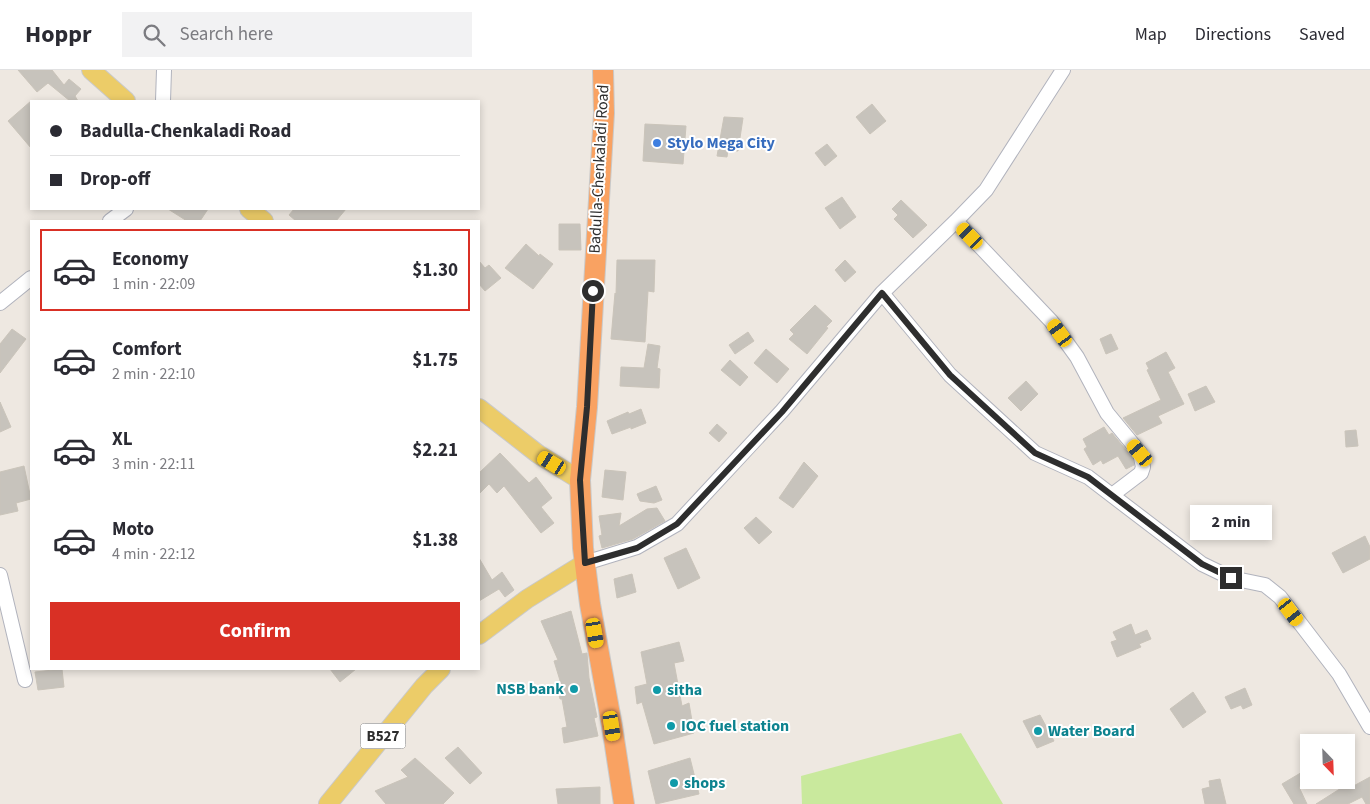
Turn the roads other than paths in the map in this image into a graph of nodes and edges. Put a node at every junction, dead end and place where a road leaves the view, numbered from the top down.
1 (91, 70) edge
2 (164, 70) edge
3 (603, 70) edge
4 (1063, 70) edge
5 (125, 100) edge
6 (163, 100) edge
7 (125, 210) edge
8 (250, 210) edge
9 (111, 220) edge
10 (263, 220) edge
11 (956, 221) junction
12 (30, 279) edge
13 (882, 293) junction
14 (0, 303) edge
15 (480, 409) edge
16 (580, 480) junction
17 (1112, 495) junction
18 (585, 563) junction
19 (0, 575) edge
20 (480, 634) edge
21 (440, 670) edge
22 (25, 680) dead end
23 (1370, 726) edge
24 (328, 804) edge
25 (624, 804) edge

1 - 5 main road
2 - 6 street
3 - 16 highway, Badulla-Chenkaladi Road
4 - 11 street
7 - 9 street
8 - 10 main road
11 - 13 street
11 - 17 street
12 - 14 street
13 - 17 street
13 - 18 street
15 - 16 main road
16 - 18 highway, Badulla-Chenkaladi Road
17 - 23 street
18 - 20 main road
18 - 25 highway, Badulla-Chenkaladi Road
19 - 22 street
21 - 24 main road, B527

